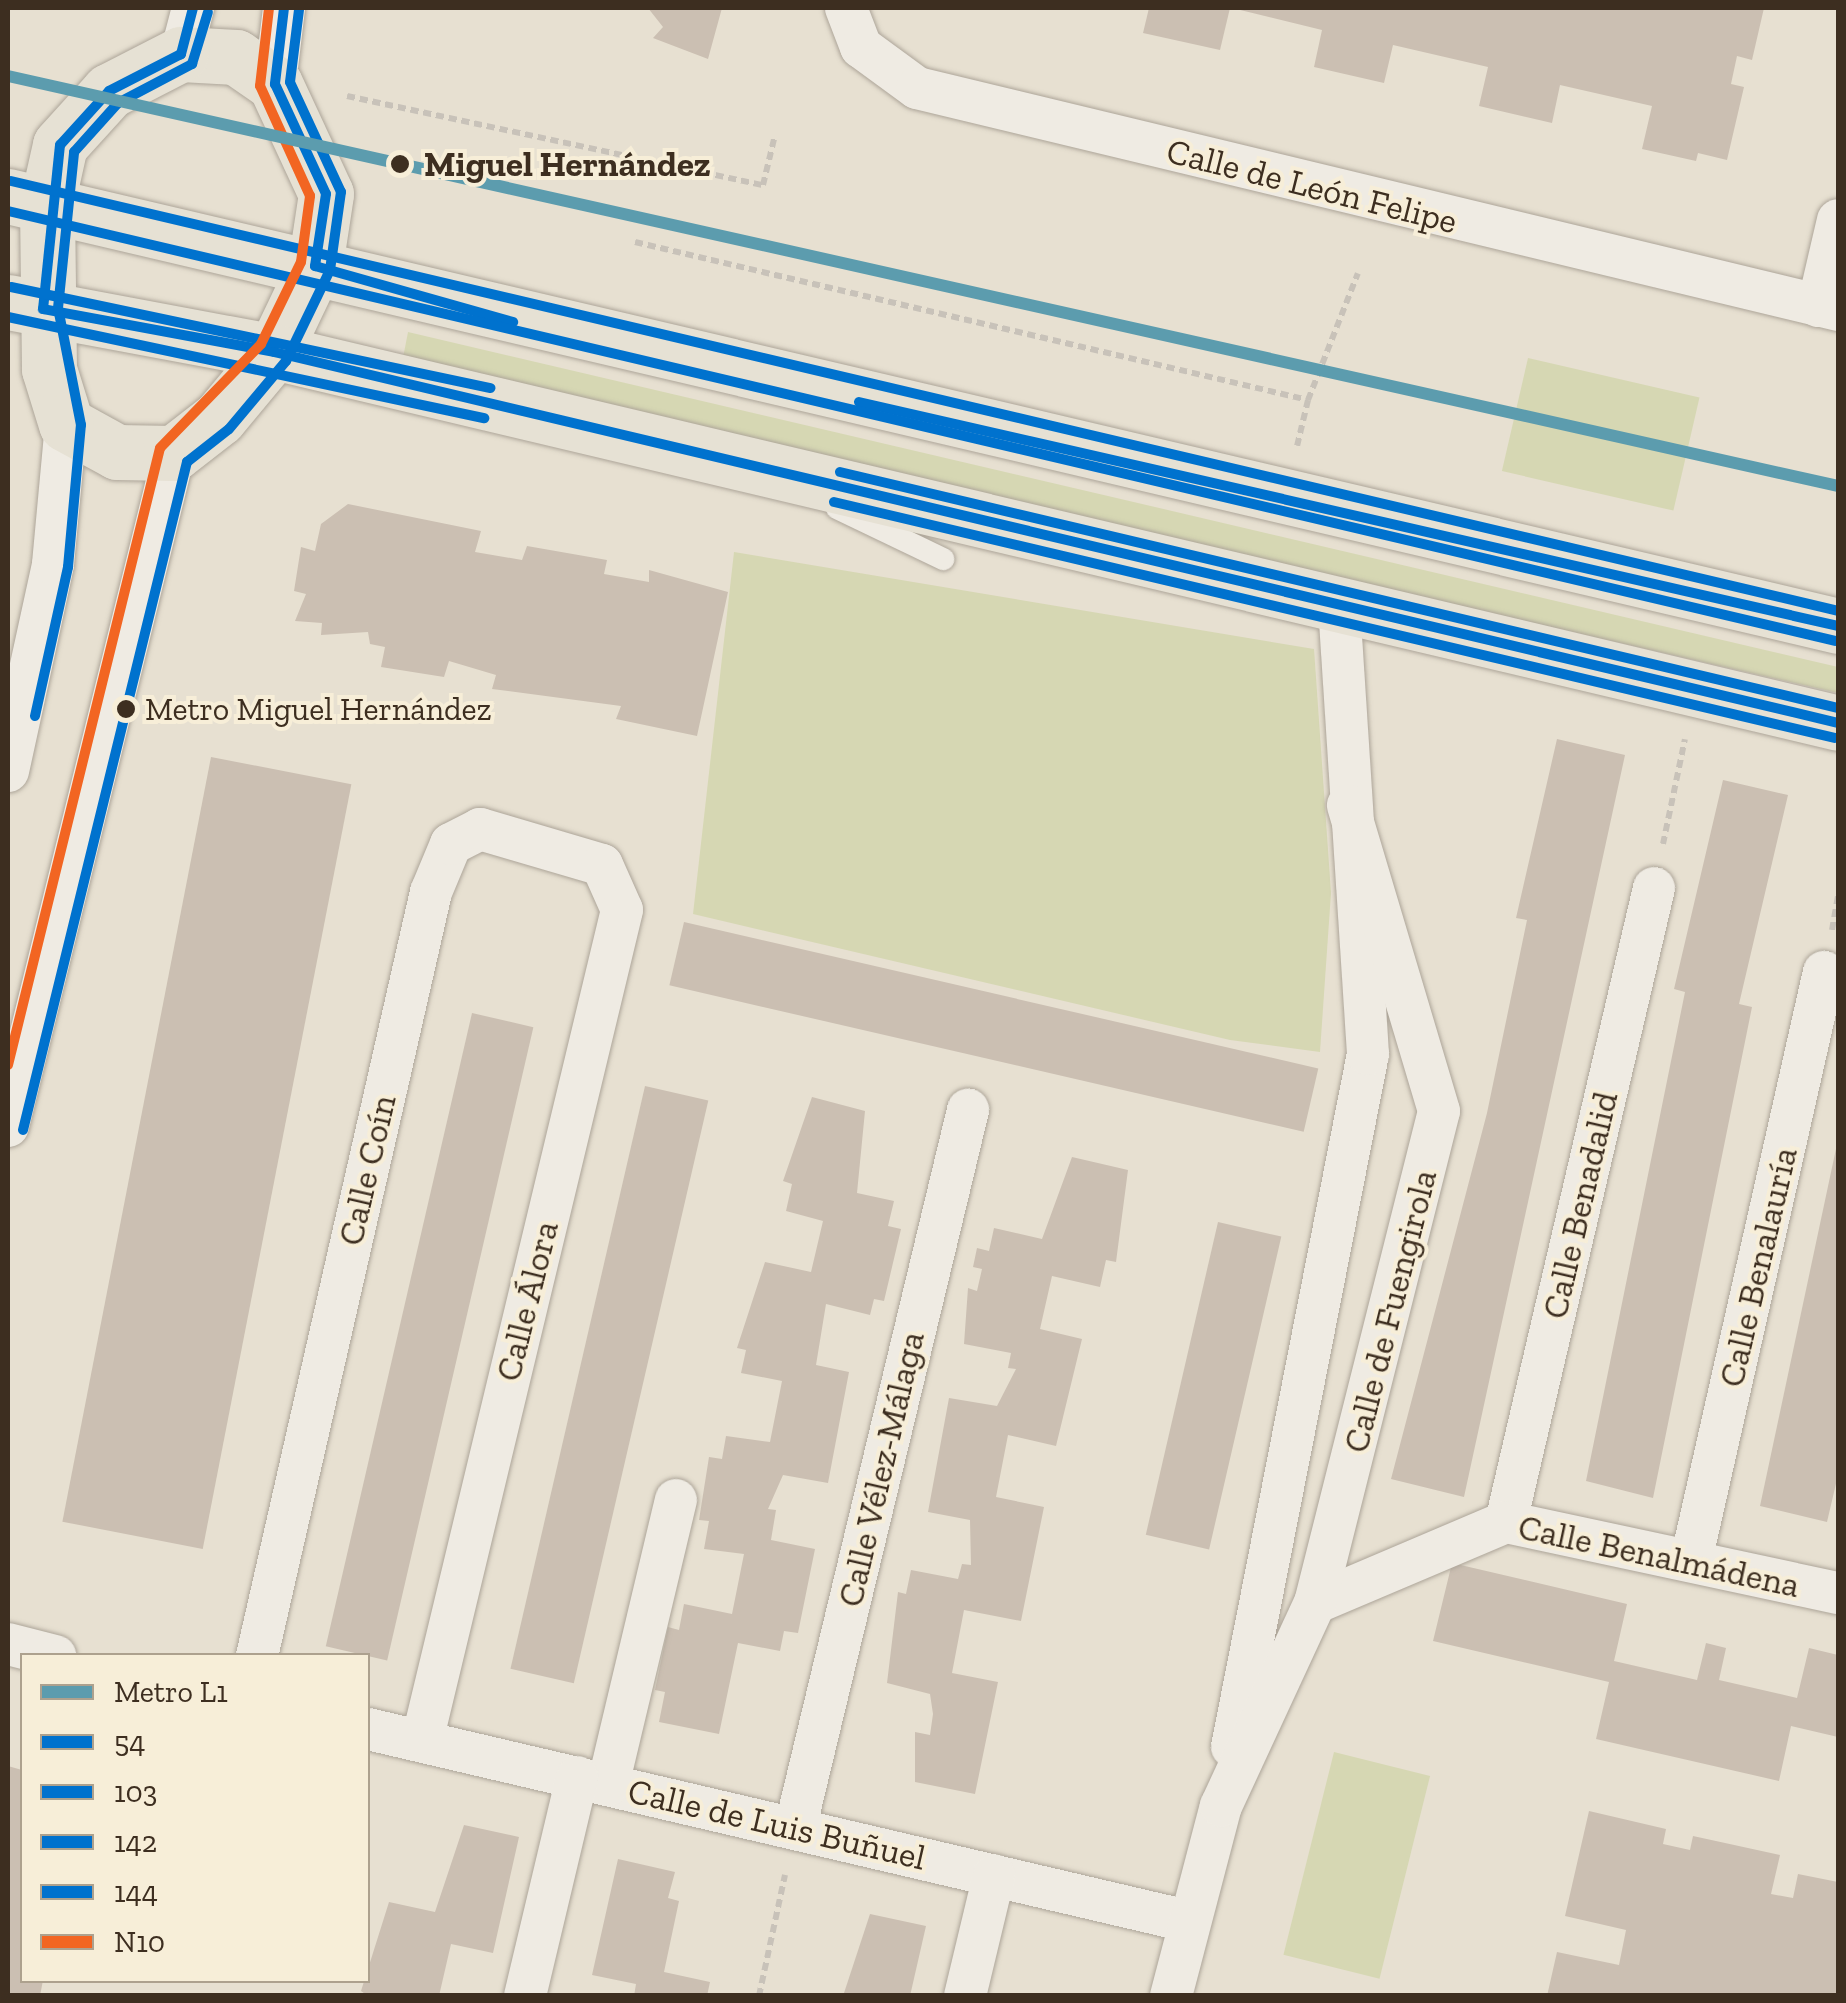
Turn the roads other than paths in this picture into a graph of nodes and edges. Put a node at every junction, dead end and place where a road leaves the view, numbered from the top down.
1 (284, 8) edge
2 (846, 8) edge
3 (187, 31) edge
4 (275, 84) junction
5 (27, 200) edge
6 (1838, 220) edge
7 (316, 266) junction
8 (25, 306) edge
9 (1828, 308) edge
10 (274, 352) junction
11 (66, 424) junction
12 (174, 453) junction
13 (753, 468) junction
14 (943, 558) dead end
15 (1339, 608) junction
16 (1838, 626) edge
17 (1838, 723) edge
18 (8, 771) edge
19 (1348, 805) junction
20 (602, 865) joint
21 (1654, 888) road end
22 (1824, 972) dead end
23 (968, 1110) dead end
24 (8, 1126) edge
25 (676, 1500) dead end
26 (1506, 1522) junction
27 (1691, 1561) junction
28 (1838, 1593) edge
29 (1315, 1604) junction
30 (8, 1644) edge
31 (43, 1653) edge
32 (258, 1653) edge
33 (370, 1729) edge
34 (422, 1741) junction
35 (593, 1781) junction
36 (1221, 1806) junction
37 (795, 1829) junction
38 (994, 1875) junction
39 (1187, 1921) junction
40 (525, 1996) edge
41 (965, 1996) edge
42 (1171, 1996) edge

1 - 4 street
2 - 9 street, Calle de León Felipe
3 - 4 main road
3 - 5 main road
4 - 7 main road
5 - 7 main road
5 - 8 main road
6 - 9 street, Calle de León Felipe
7 - 10 main road
7 - 16 main road
8 - 10 main road
8 - 11 main road
10 - 12 main road
10 - 13 main road
11 - 12 main road
11 - 18 street
12 - 24 street
13 - 14 lane
13 - 15 main road
15 - 17 main road
15 - 19 street, Calle de Fuengirola
19 - 29 street, Calle de Fuengirola
19 - 36 street, Calle de Fuengirola
20 - 32 street, Calle Coín
20 - 34 street, Calle Álora
21 - 26 street, Calle Benadalid
22 - 27 street, Calle Benalauría
23 - 37 street, Calle Vélez-Málaga
25 - 35 street
26 - 27 street, Calle Benalmádena
26 - 29 street, Calle Benalmádena
27 - 28 street, Calle Benalmádena
29 - 36 street, Calle de Fuengirola
30 - 31 street
33 - 34 street, Calle de Luis Buñuel
34 - 35 street, Calle de Luis Buñuel
35 - 37 street, Calle de Luis Buñuel
35 - 40 street
36 - 39 street, Calle de Fuengirola
37 - 38 street, Calle de Luis Buñuel
38 - 39 street, Calle de Luis Buñuel
38 - 41 street
39 - 42 street, Calle de Fuengirola

